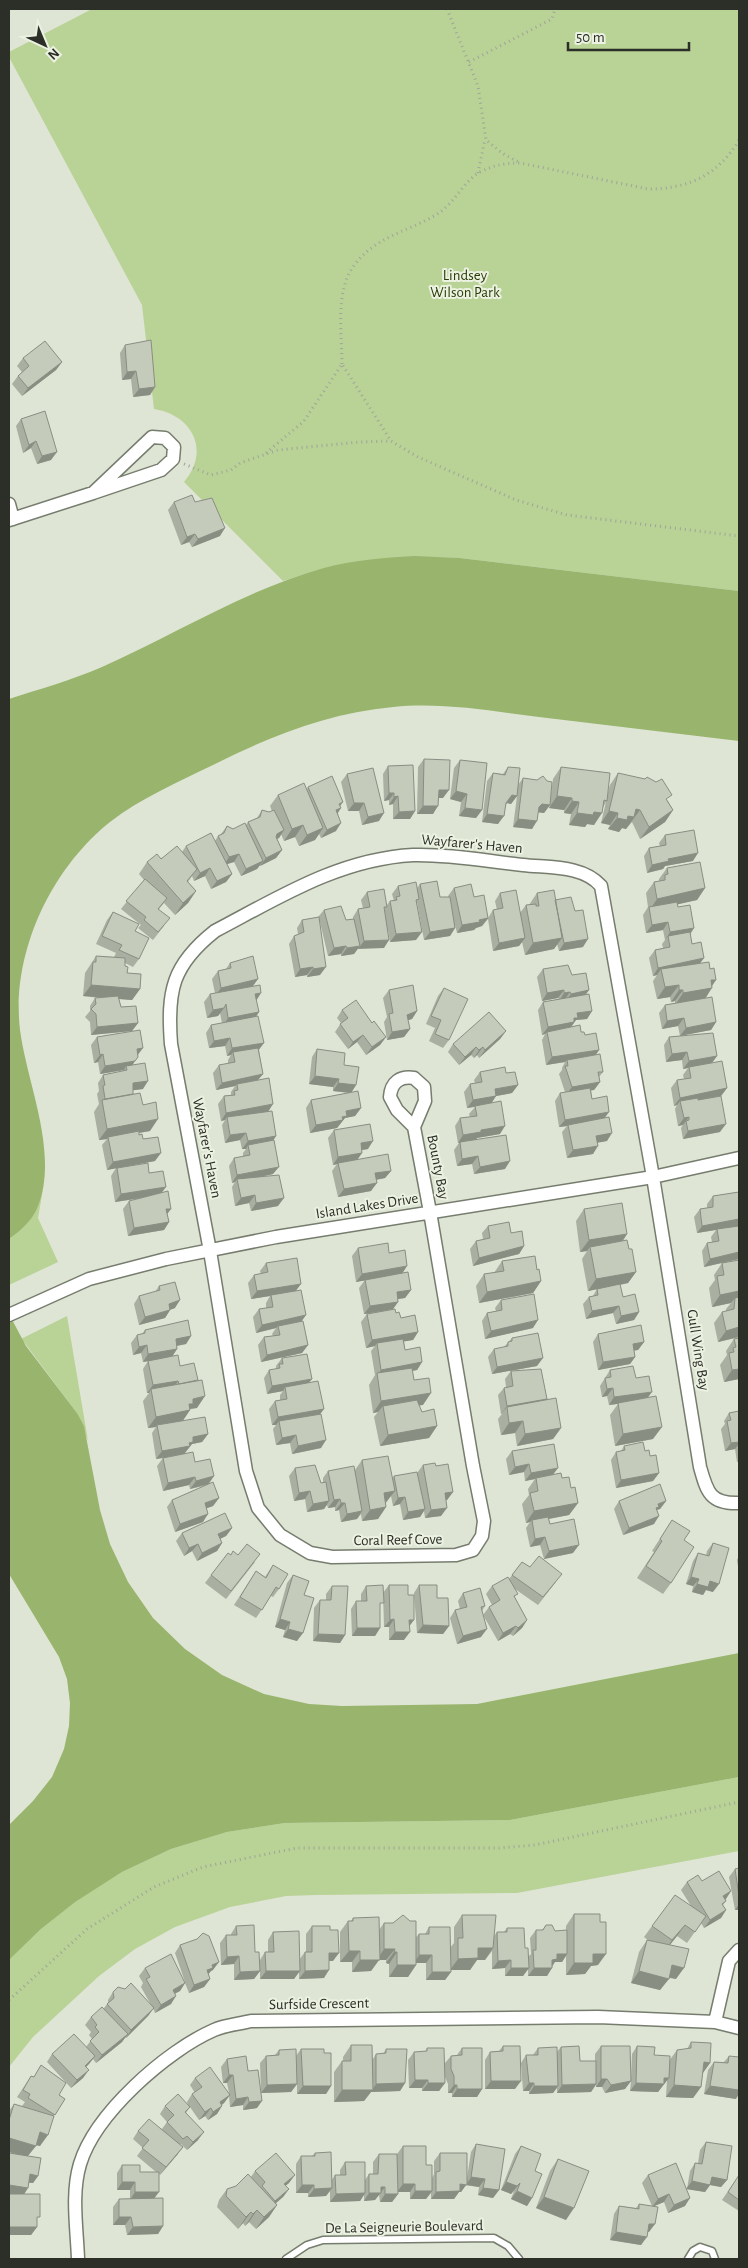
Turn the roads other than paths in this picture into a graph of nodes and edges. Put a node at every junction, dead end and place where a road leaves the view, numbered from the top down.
1 (93, 494) junction
2 (9, 504) edge
3 (11, 519) edge
4 (414, 1127) dead end
5 (739, 1158) edge
6 (653, 1177) junction
7 (430, 1212) junction
8 (210, 1251) junction
9 (9, 1316) edge
10 (739, 1503) edge
11 (739, 1950) edge
12 (715, 2022) junction
13 (739, 2028) edge
14 (78, 2259) edge
15 (286, 2259) edge
16 (519, 2259) edge
17 (688, 2259) edge
18 (715, 2259) edge

1 - 1 street
1 - 3 street
2 - 3 street
4 - 7 street, Bounty Bay
5 - 6 street, Island Lakes Drive
6 - 7 street, Island Lakes Drive
6 - 8 street, Wayfarer's Haven
6 - 10 street, Gull Wing Bay
7 - 8 street, Island Lakes Drive
7 - 8 street, Coral Reef Cove
8 - 9 street, Island Lakes Drive
11 - 12 street
12 - 13 street, Surfside Crescent
12 - 14 street, Surfside Crescent
15 - 16 lane, De La Seigneurie Boulevard
17 - 18 lane

